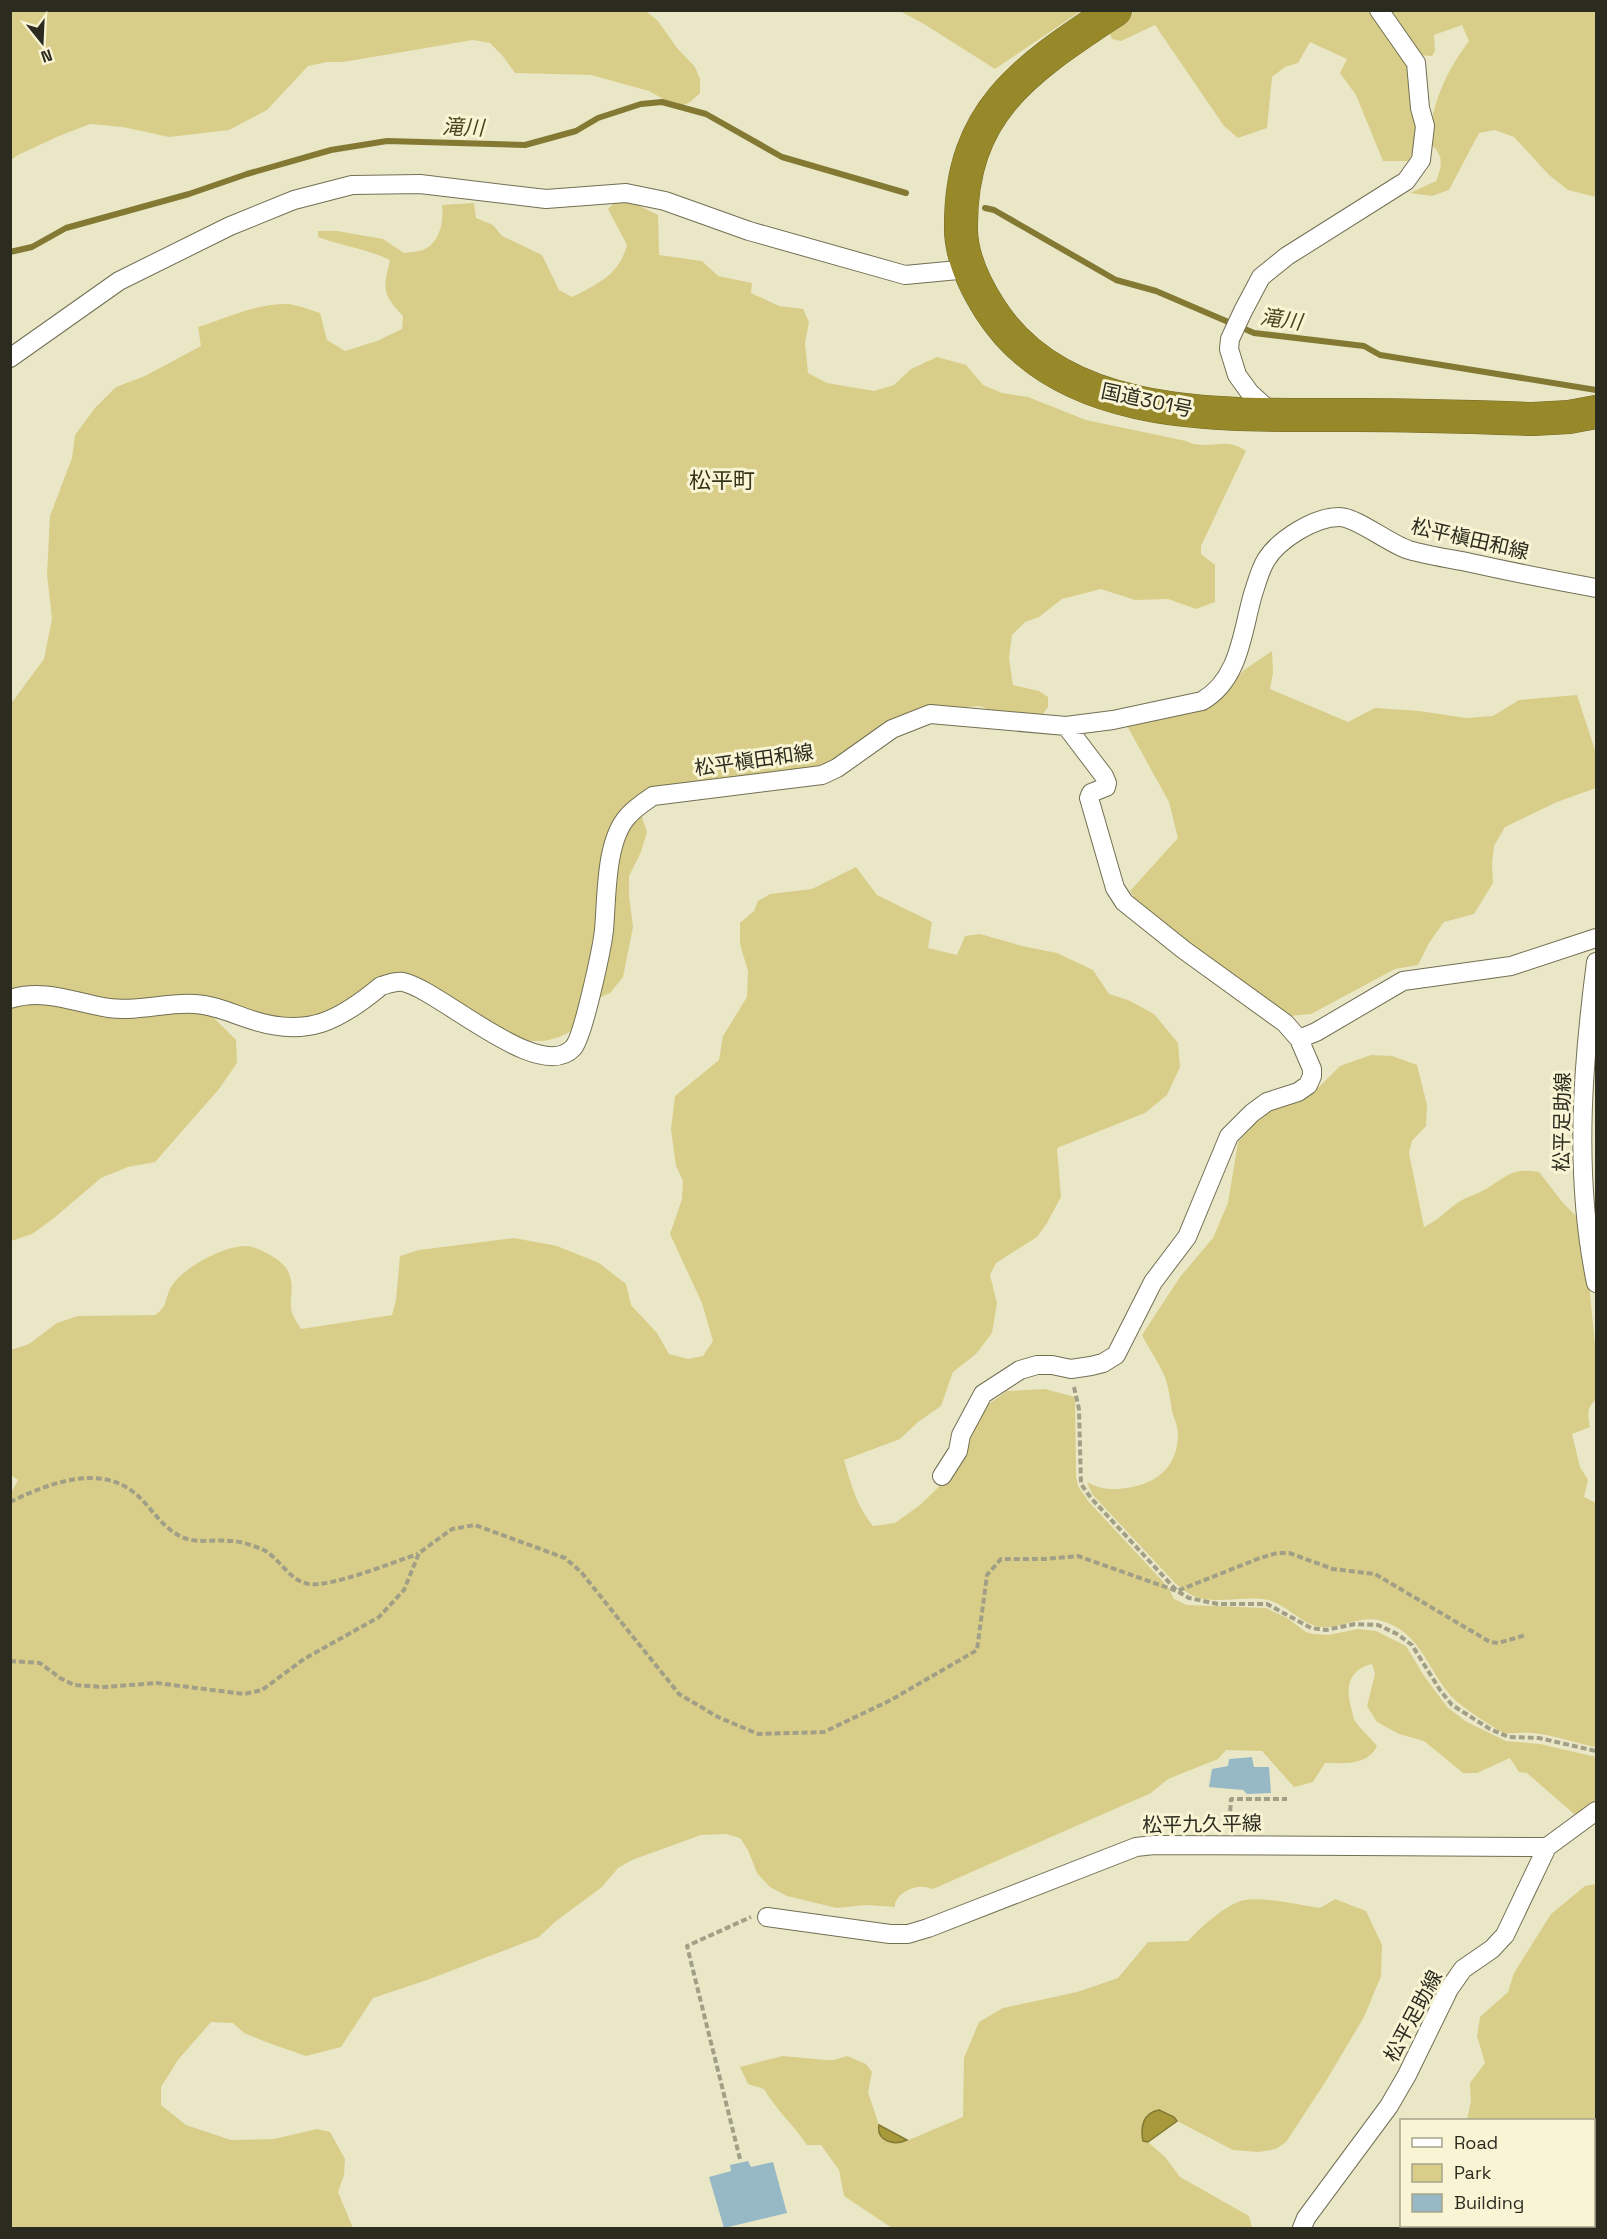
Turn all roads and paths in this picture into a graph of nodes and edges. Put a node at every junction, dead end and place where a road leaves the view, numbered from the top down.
1 (1115, 10) edge
2 (1380, 10) edge
3 (969, 269) junction
4 (10, 358) edge
5 (1596, 412) edge
6 (1275, 415) junction
7 (1596, 588) edge
8 (1066, 726) junction
9 (1596, 938) edge
10 (1596, 962) edge
11 (10, 999) edge
12 (1299, 1039) junction
13 (1596, 1283) edge
14 (1071, 1369) junction
15 (942, 1476) dead end
16 (10, 1502) edge
17 (419, 1553) junction
18 (1177, 1592) junction
19 (1526, 1635) dead end
20 (10, 1661) edge
21 (1596, 1751) edge
22 (1287, 1799) dead end
23 (1596, 1811) edge
24 (1228, 1845) junction
25 (1547, 1847) junction
26 (761, 1916) joint
27 (740, 2159) dead end
28 (1302, 2229) edge

1 - 3 highway, 国道301号
2 - 6 street
3 - 4 street
3 - 6 highway, 国道301号
5 - 6 highway, 国道301号
7 - 8 street, 松平槇田和線
8 - 11 street, 松平槇田和線
8 - 12 street
9 - 12 street
10 - 13 street, 松平足助線
12 - 14 street
14 - 15 street
14 - 18 path
16 - 17 path
17 - 18 path
17 - 20 path
18 - 19 path
18 - 21 path
22 - 24 path
23 - 25 street, 松平足助線
24 - 25 street, 松平九久平線
24 - 26 street, 松平九久平線
25 - 28 street, 松平足助線
26 - 27 path

